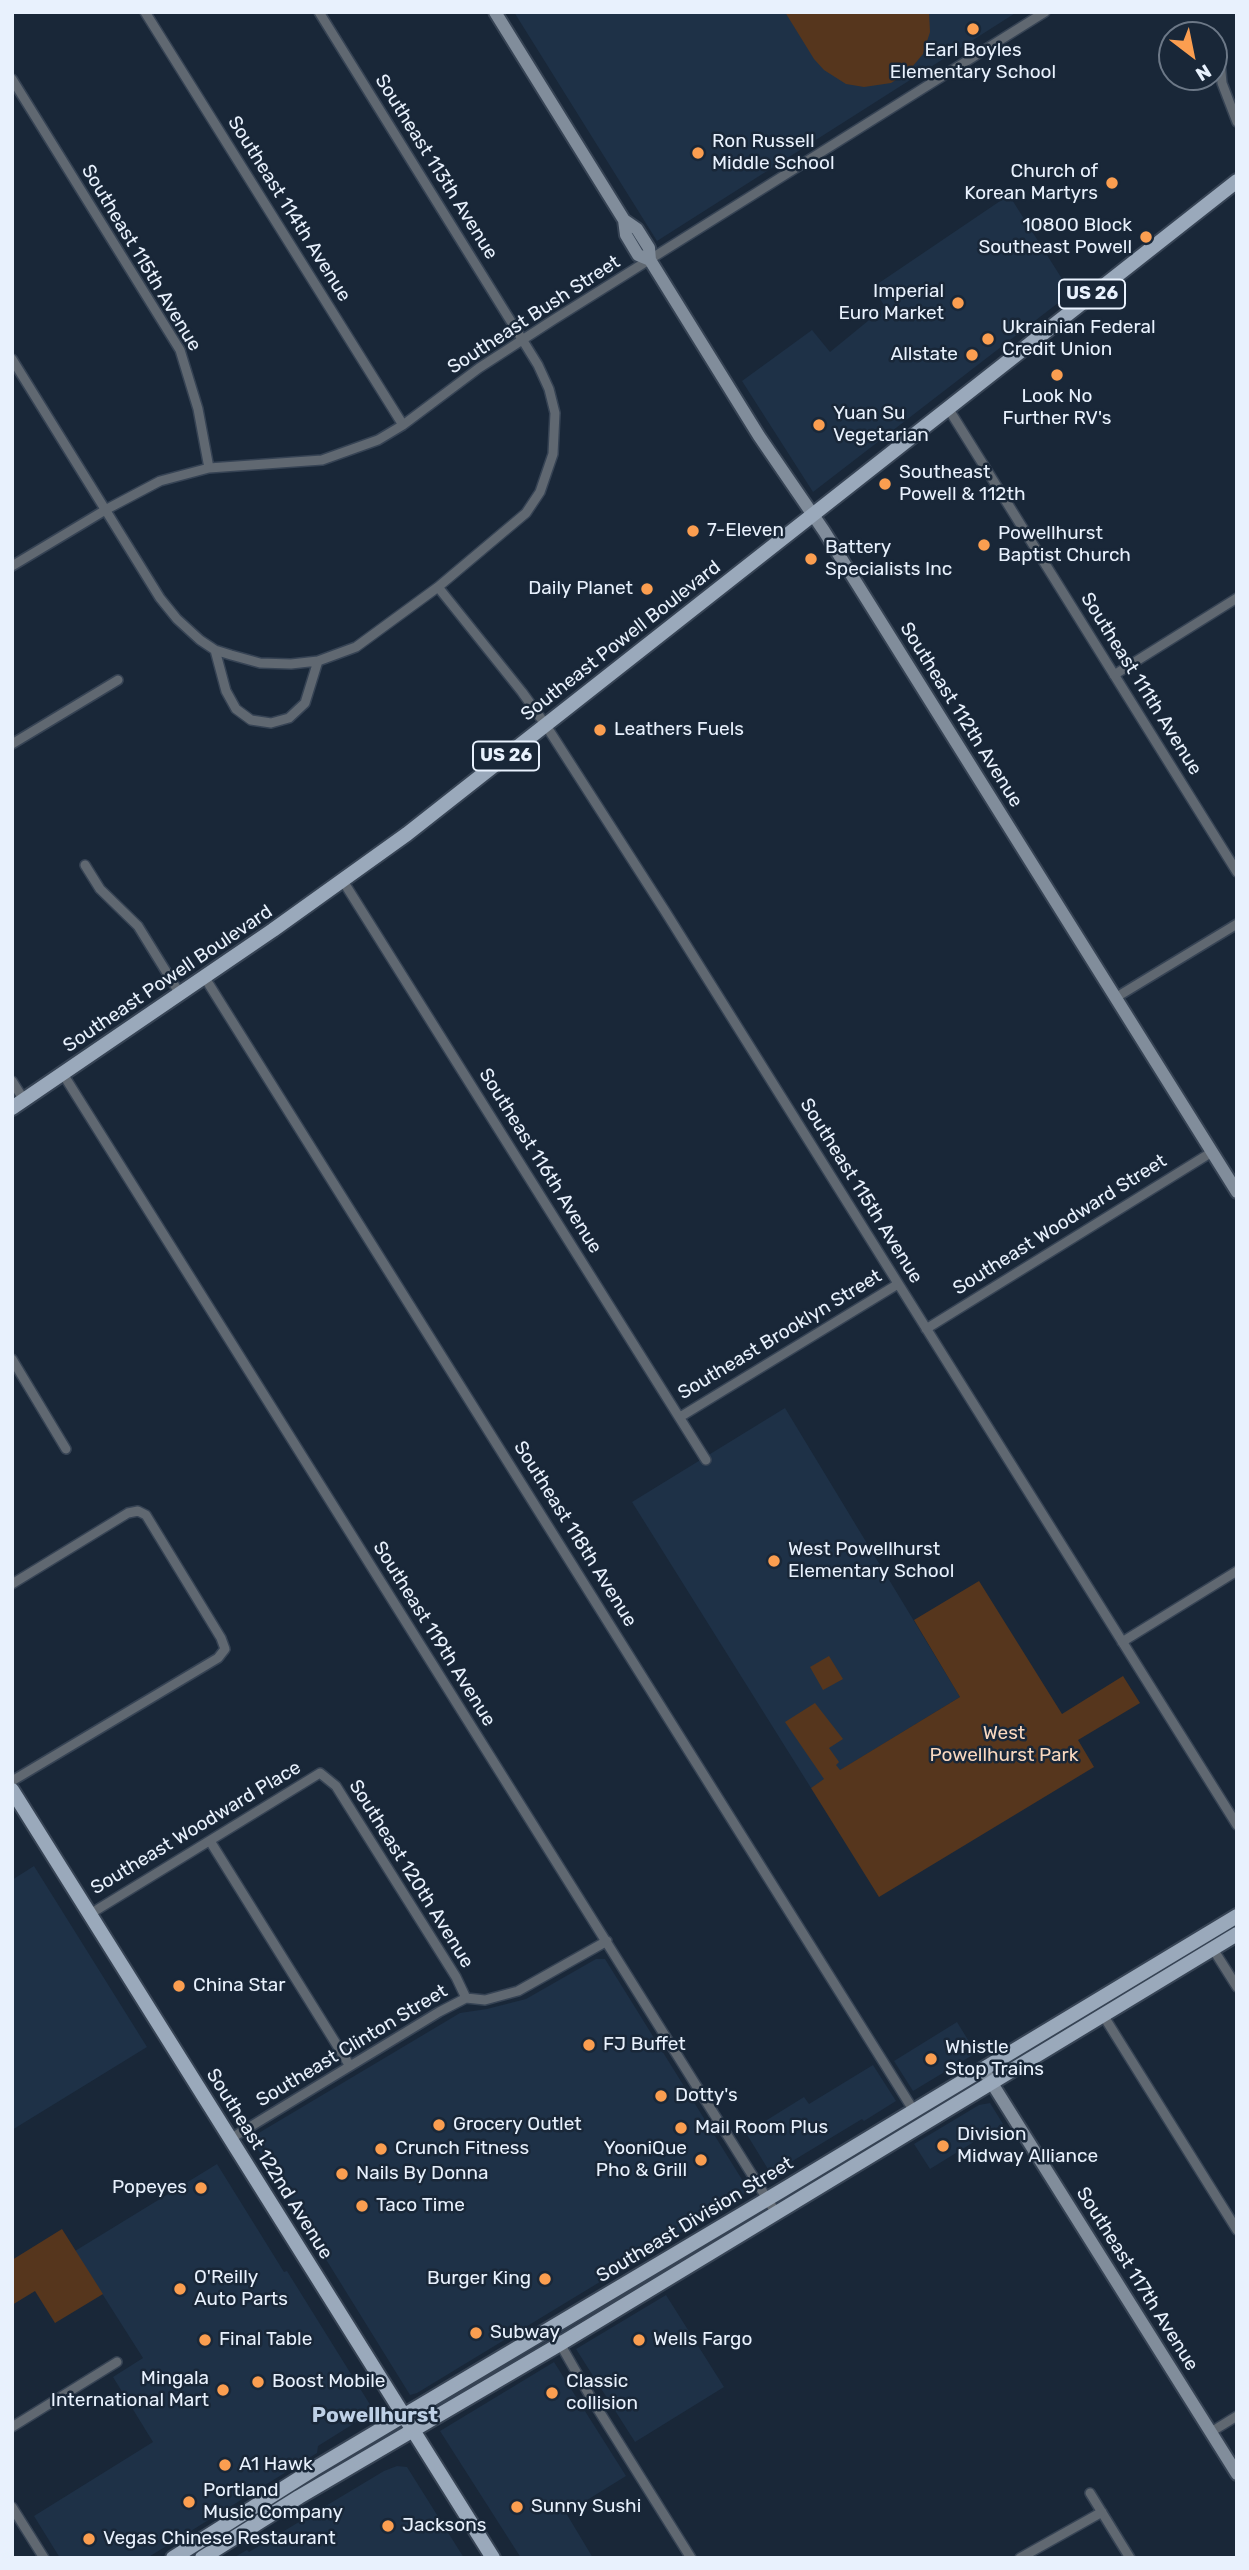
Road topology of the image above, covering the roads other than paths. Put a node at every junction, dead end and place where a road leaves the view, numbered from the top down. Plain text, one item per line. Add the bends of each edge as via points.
1 (145, 12) edge
2 (319, 12) edge
3 (495, 12) edge
4 (1045, 12) edge
5 (12, 79) edge
6 (1225, 91) edge
7 (1237, 122) edge
8 (1237, 181) edge
9 (650, 261) junction
10 (523, 340) junction
11 (12, 359) edge
12 (948, 408) junction
13 (403, 425) junction
14 (209, 468) junction
15 (107, 509) junction
16 (813, 514) junction
17 (12, 566) edge
18 (439, 587) junction
19 (1235, 603) edge
20 (215, 650) junction
21 (318, 661) junction
22 (1114, 675) junction
23 (118, 680) dead end
24 (545, 724) junction
25 (12, 744) edge
26 (85, 865) dead end
27 (1237, 872) edge
28 (343, 881) junction
29 (1237, 924) edge
30 (205, 978) junction
31 (180, 993) junction
32 (1115, 998) junction
33 (63, 1073) junction
34 (12, 1081) edge
35 (18, 1104) edge
36 (1212, 1152) junction
37 (1237, 1192) edge
38 (898, 1284) junction
39 (926, 1329) junction
40 (12, 1359) edge
41 (680, 1417) junction
42 (66, 1449) dead end
43 (706, 1460) dead end
44 (1237, 1571) edge
45 (12, 1584) edge
46 (1122, 1642) junction
47 (320, 1773) joint
48 (12, 1781) edge
49 (12, 1790) edge
50 (1237, 1825) edge
51 (210, 1841) junction
52 (90, 1914) junction
53 (1237, 1916) edge
54 (1237, 1934) edge
55 (607, 1941) junction
56 (1213, 1949) junction
57 (1237, 1987) edge
58 (466, 1998) junction
59 (1103, 2015) junction
60 (351, 2066) junction
61 (983, 2069) junction
62 (992, 2082) junction
63 (914, 2111) junction
64 (230, 2139) junction
65 (855, 2146) junction
66 (813, 2191) junction
67 (768, 2199) junction
68 (776, 2213) junction
69 (1237, 2230) edge
70 (551, 2328) junction
71 (560, 2344) junction
72 (117, 2362) dead end
73 (405, 2416) junction
74 (1237, 2416) edge
75 (12, 2427) edge
76 (413, 2430) junction
77 (1211, 2432) junction
78 (1237, 2474) edge
79 (1090, 2493) dead end
80 (12, 2507) edge
81 (1102, 2512) junction
82 (188, 2552) edge
83 (44, 2558) edge
84 (173, 2558) edge
85 (202, 2558) edge
86 (493, 2558) edge
87 (691, 2558) edge
88 (1020, 2558) edge
89 (1130, 2558) edge

1 - 13 street, Southeast 114th Avenue
2 - 10 street, Southeast 113th Avenue
3 - 9 street, Southeast 112th Avenue via 624,220 626,235 638,255
4 - 9 street, Southeast Bush Street
5 - 14 street, Southeast 115th Avenue via 180,350
6 - 7 street
8 - 12 main road, Southeast Powell Boulevard / US 26
9 - 10 street, Southeast Bush Street
9 - 16 street, Southeast 112th Avenue
10 - 13 street, Southeast Bush Street
10 - 18 street, Southeast 113th Avenue via 538,365 555,413 550,467 526,513
11 - 15 street
12 - 16 main road, Southeast Powell Boulevard / US 26
12 - 22 street, Southeast 111th Avenue
13 - 14 street, Southeast Bush Street via 368,445 322,460
14 - 15 street, Southeast Bush Street via 160,481
15 - 17 street, Southeast Bush Street
15 - 20 street via 160,598 177,619
16 - 24 main road, Southeast Powell Boulevard / US 26
16 - 32 street, Southeast 112th Avenue
18 - 21 street, Southeast 113th Avenue via 366,640
18 - 24 street, Southeast 115th Avenue
19 - 22 street
20 - 21 street, Southeast 113th Avenue via 260,663
20 - 21 street via 236,709 251,720 271,723 289,718 305,703
22 - 27 street, Southeast 111th Avenue
23 - 25 street
24 - 28 main road, Southeast Powell Boulevard / US 26
24 - 38 street, Southeast 115th Avenue
26 - 31 street via 100,889 138,926
28 - 30 main road, Southeast Powell Boulevard / US 26
28 - 41 street, Southeast 116th Avenue
29 - 32 street
30 - 31 main road, Southeast Powell Boulevard / US 26
30 - 63 street, Southeast 118th Avenue
31 - 33 main road, Southeast Powell Boulevard / US 26
32 - 36 street, Southeast 112th Avenue
33 - 35 main road, Southeast Powell Boulevard / US 26
33 - 55 street, Southeast 119th Avenue
34 - 35 street
36 - 37 street, Southeast 112th Avenue
36 - 39 street, Southeast Woodward Street
38 - 39 street, Southeast 115th Avenue
38 - 41 street, Southeast Brooklyn Street
39 - 46 street, Southeast 115th Avenue
40 - 42 street
41 - 43 street, Southeast 116th Avenue
44 - 46 street
45 - 48 street via 138,1511 146,1514 225,1649 218,1658
46 - 50 street, Southeast 115th Avenue
47 - 51 street, Southeast Woodward Place
47 - 58 street, Southeast 120th Avenue via 336,1786
49 - 52 main road, Southeast 122nd Avenue
51 - 52 street, Southeast Woodward Place
51 - 60 street
52 - 64 main road, Southeast 122nd Avenue
53 - 61 main road, Southeast Division Street
54 - 56 main road, Southeast Division Street
55 - 58 street, Southeast Clinton Street via 518,1991 485,2000
55 - 67 street, Southeast 119th Avenue
56 - 57 street
56 - 59 main road, Southeast Division Street
58 - 60 street, Southeast Clinton Street
59 - 62 main road, Southeast Division Street
59 - 69 street
60 - 64 street, Southeast Clinton Street
61 - 62 street, Southeast 117th Avenue
61 - 63 main road, Southeast Division Street
62 - 66 main road, Southeast Division Street
62 - 77 street, Southeast 117th Avenue
63 - 65 main road, Southeast Division Street
64 - 73 main road, Southeast 122nd Avenue
65 - 66 main road via 818,2177
65 - 67 main road, Southeast Division Street
66 - 68 main road, Southeast Division Street
67 - 68 street, Southeast 119th Avenue
67 - 70 main road, Southeast Division Street
68 - 71 main road, Southeast Division Street
70 - 71 street
70 - 73 main road, Southeast Division Street
71 - 76 main road, Southeast Division Street
71 - 87 street
72 - 75 street
73 - 76 main road, Southeast 122nd Avenue
73 - 82 main road, Southeast Division Street
74 - 77 street
76 - 85 main road, Southeast Division Street
76 - 86 main road, Southeast 122nd Avenue
77 - 78 street, Southeast 117th Avenue
79 - 81 street
80 - 83 street
81 - 88 street
81 - 89 street
82 - 84 main road, Southeast Division Street

